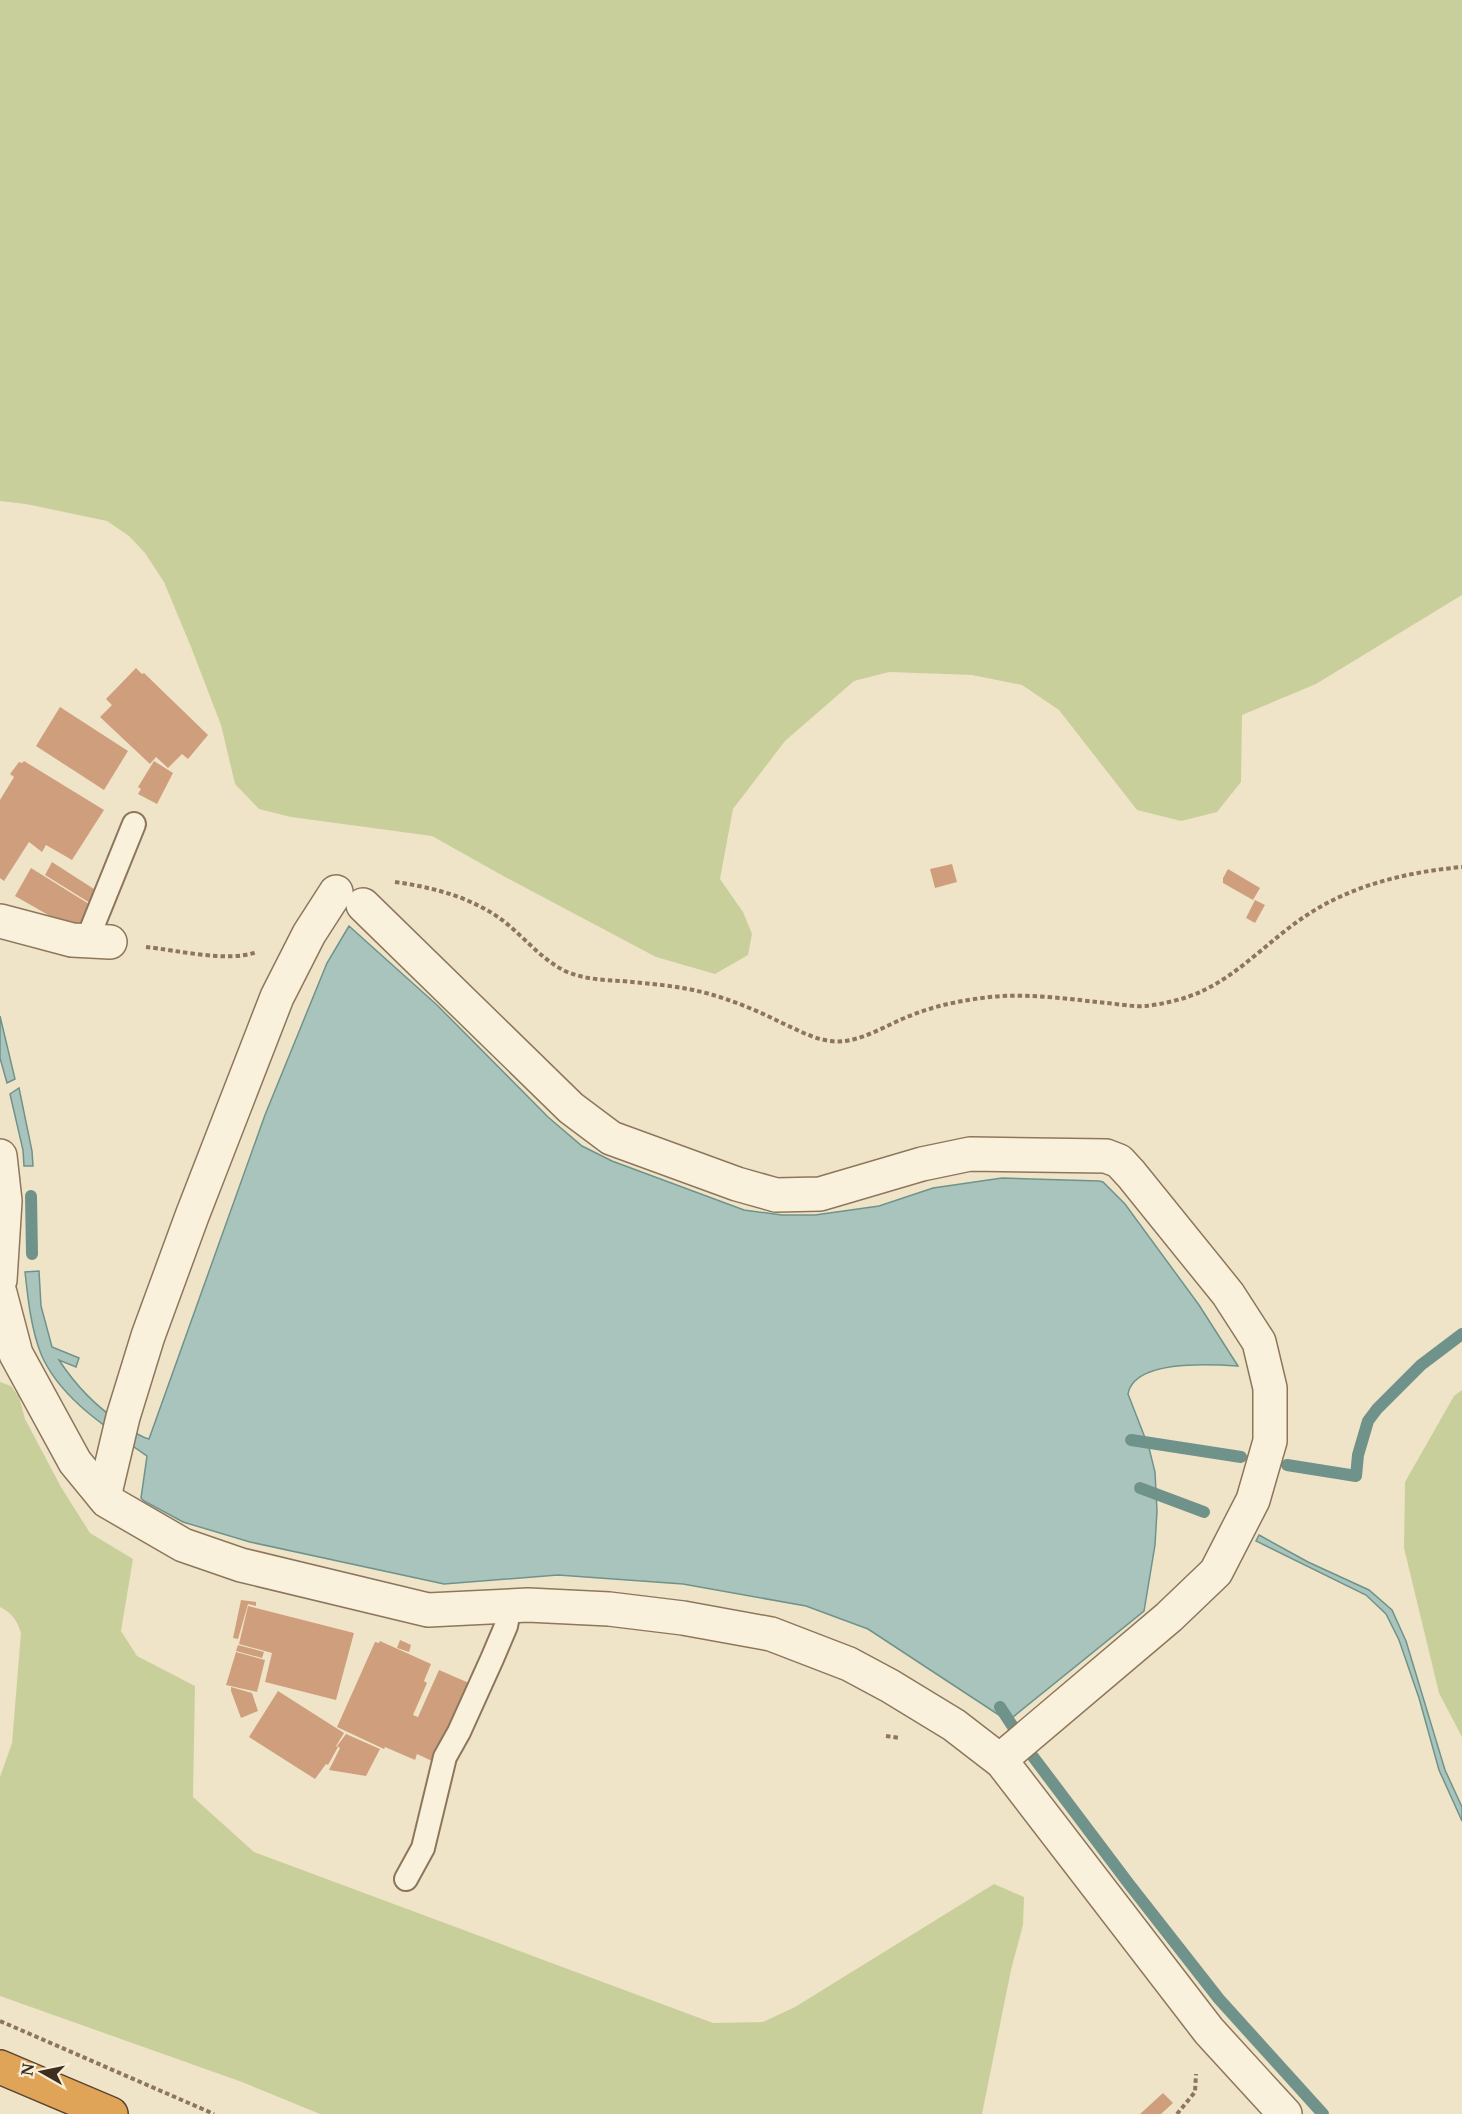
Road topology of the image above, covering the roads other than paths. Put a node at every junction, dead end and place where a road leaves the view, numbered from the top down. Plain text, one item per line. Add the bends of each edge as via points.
1 (134, 824) dead end
2 (0, 921) edge
3 (98, 941) joint
4 (0, 1156) edge
5 (0, 1280) edge
6 (0, 1293) edge
7 (104, 1497) junction
8 (510, 1606) junction
9 (1000, 1760) junction
10 (406, 1879) dead end
11 (0, 2067) edge
12 (111, 2114) edge
13 (1285, 2114) edge

1 - 3 lane
2 - 3 street via 72,940
4 - 5 street via 5,1201
6 - 7 street via 16,1354 75,1462
7 - 8 street via 183,1545 241,1565 428,1610
7 - 9 street via 148,1336 278,997 309,934 350,899 571,1108 611,1138 776,1195 820,1194 970,1154 1106,1156 1119,1161 1131,1174 1228,1294 1259,1342 1270,1388 1270,1442 1253,1500 1216,1572 1169,1617
8 - 9 street via 609,1609 683,1617 771,1634 849,1664 890,1686 954,1725
8 - 10 lane via 492,1659 445,1757 423,1848
9 - 13 street via 1209,2031
11 - 12 highway

